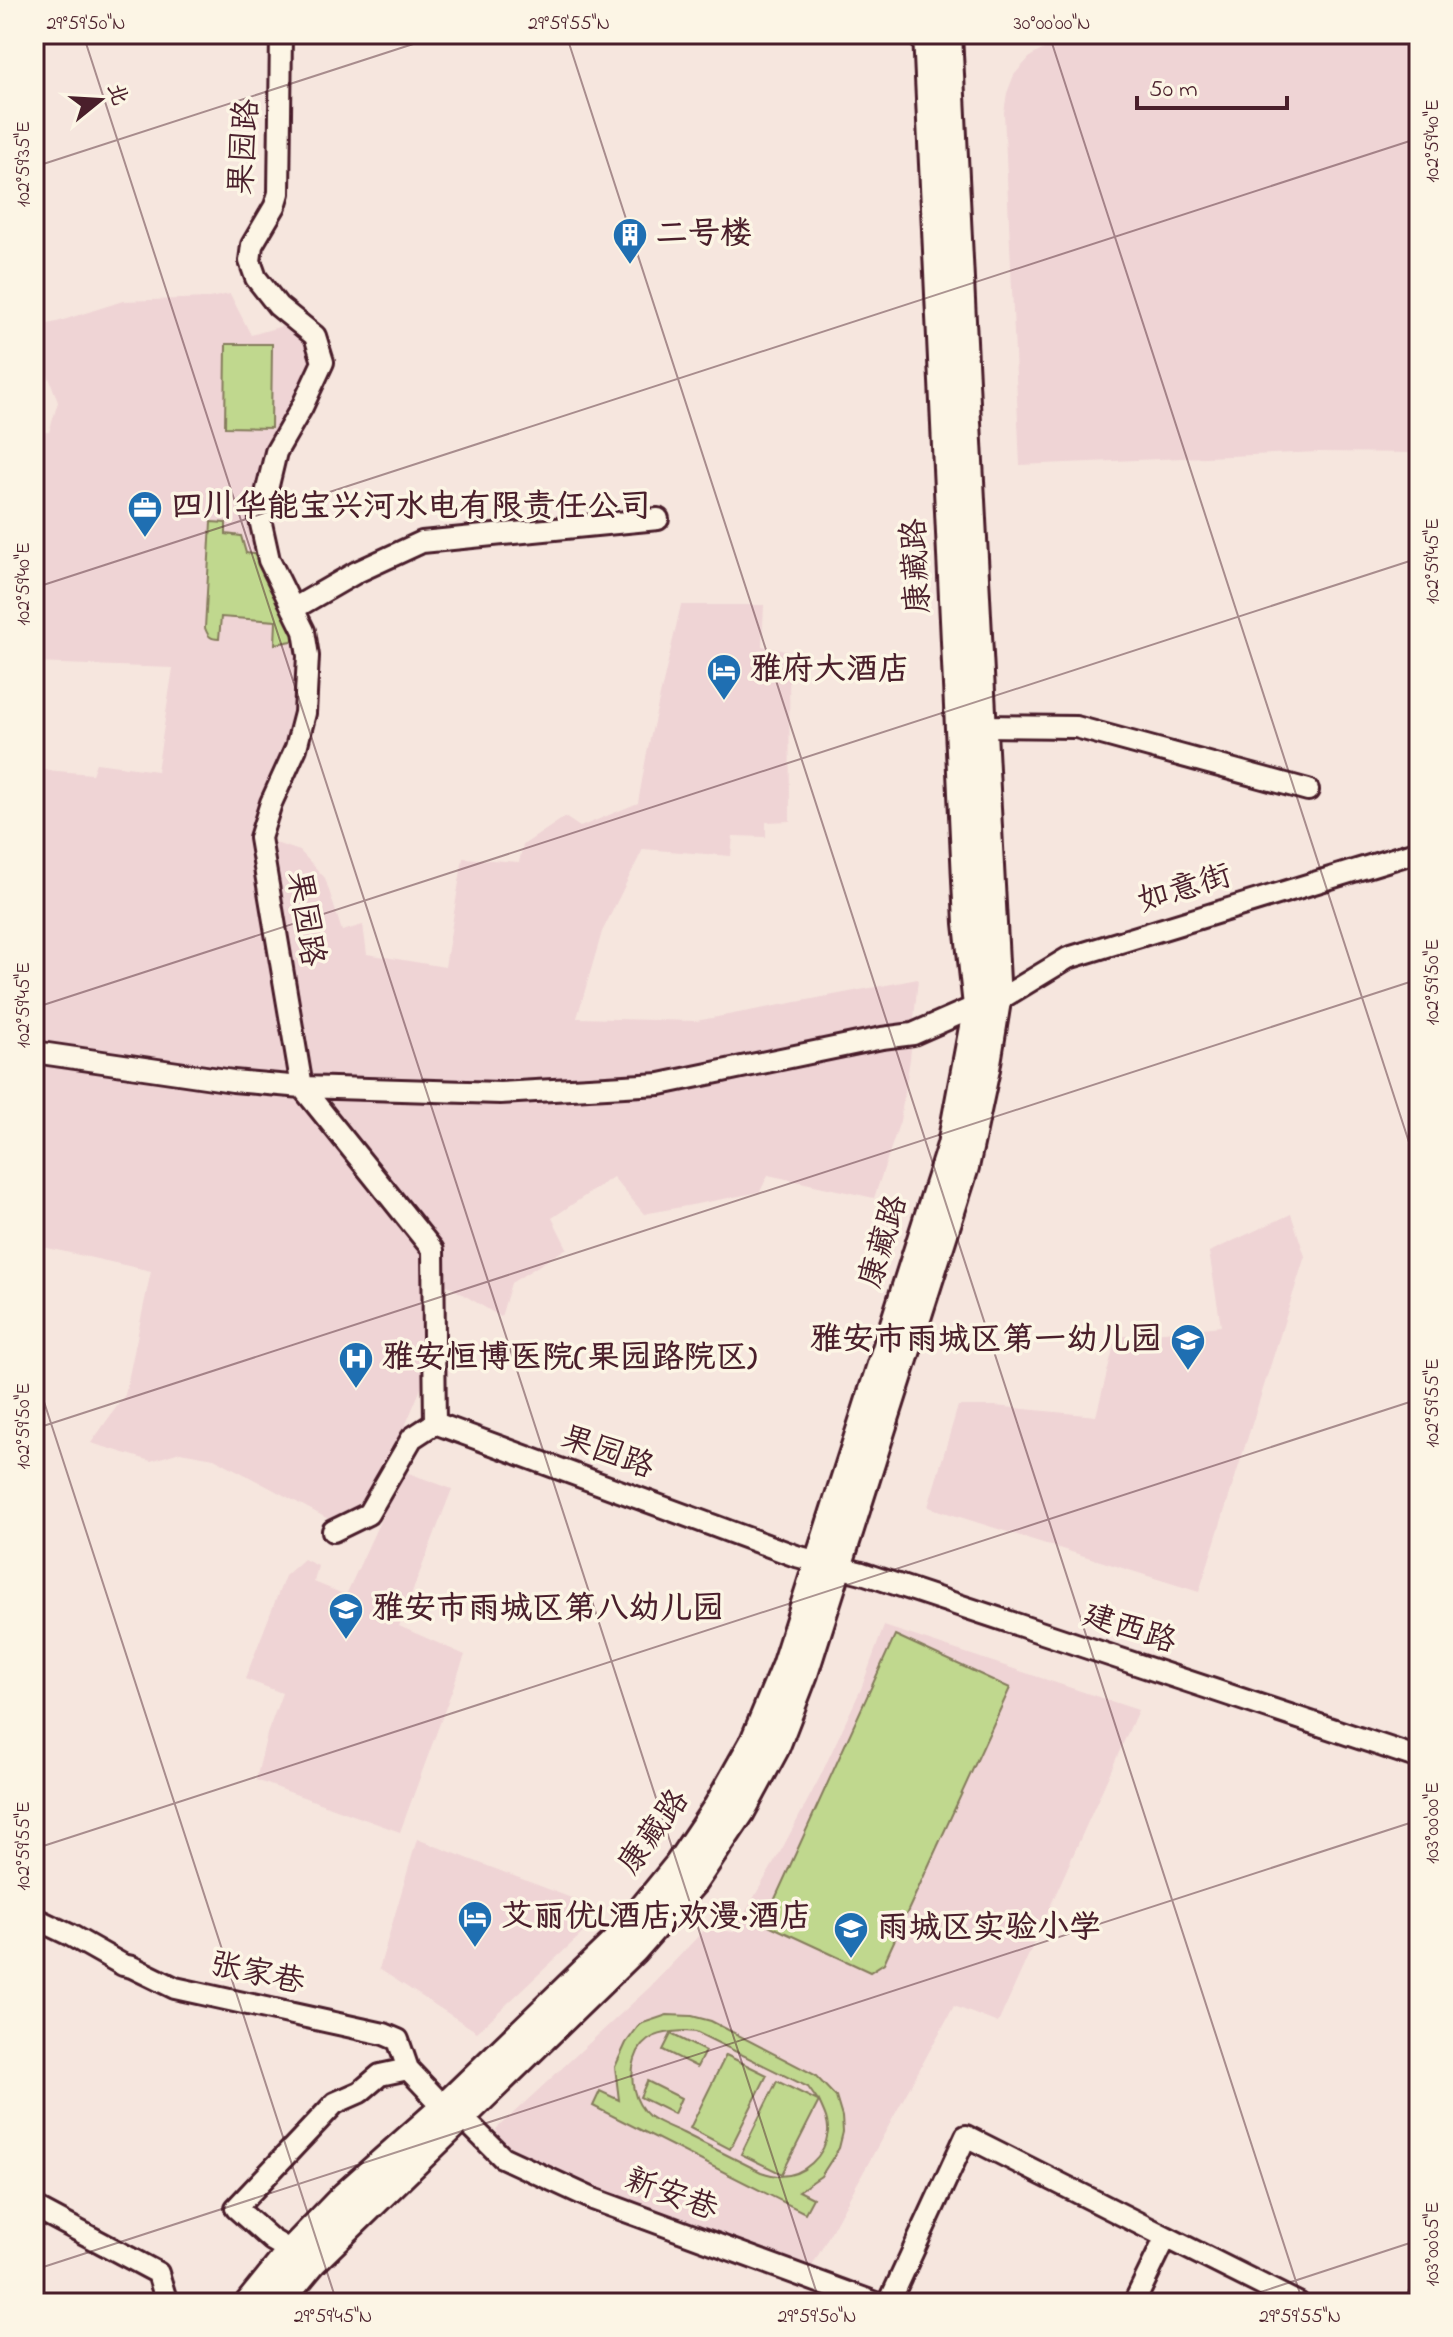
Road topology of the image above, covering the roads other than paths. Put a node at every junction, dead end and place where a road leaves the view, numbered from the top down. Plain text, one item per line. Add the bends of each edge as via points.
1 (281, 34) edge
2 (927, 34) edge
3 (948, 34) edge
4 (658, 519) dead end
5 (293, 609) junction
6 (982, 726) junction
7 (1308, 790) dead end
8 (1419, 851) edge
9 (987, 1004) junction
10 (34, 1052) edge
11 (302, 1087) junction
12 (435, 1423) junction
13 (333, 1531) dead end
14 (828, 1564) junction
15 (1419, 1758) edge
16 (34, 1918) edge
17 (408, 2069) junction
18 (453, 2112) junction
19 (34, 2207) edge
20 (1166, 2237) junction
21 (291, 2251) junction
22 (167, 2303) edge
23 (249, 2303) edge
24 (279, 2303) edge
25 (876, 2303) edge
26 (889, 2303) edge
27 (1134, 2303) edge
28 (1298, 2303) edge

1 - 5 street, 果园路 via 279,193 252,245 250,261 278,306 315,336 323,362 276,452 260,519 269,560
2 - 9 main road, 康藏路 via 968,923
3 - 6 main road, 康藏路
4 - 5 street via 422,542
5 - 11 street, 果园路 via 308,656 305,713 260,838
6 - 7 street via 1076,727
6 - 9 main road, 康藏路
8 - 9 street, 如意街 via 1068,958
9 - 11 street, 如意街 via 913,1034 660,1084 500,1093
9 - 14 main road, 康藏路
10 - 11 street, 如意街
11 - 12 street, 果园路 via 433,1250
12 - 13 street via 412,1438 368,1514
12 - 14 street, 果园路
14 - 15 street, 建西路
14 - 18 main road, 康藏路 via 754,1741 678,1865 617,1940
16 - 17 street, 张家巷 via 175,1988 384,2034 398,2040
17 - 18 street, 张家巷
17 - 21 street via 380,2075 335,2103 236,2208
18 - 21 main road, 康藏路 via 344,2196
18 - 24 main road, 康藏路
18 - 25 street, 新安巷 via 502,2157 593,2199
19 - 22 street via 158,2273
20 - 26 street via 966,2136
20 - 27 street
20 - 28 street
21 - 23 main road, 康藏路

